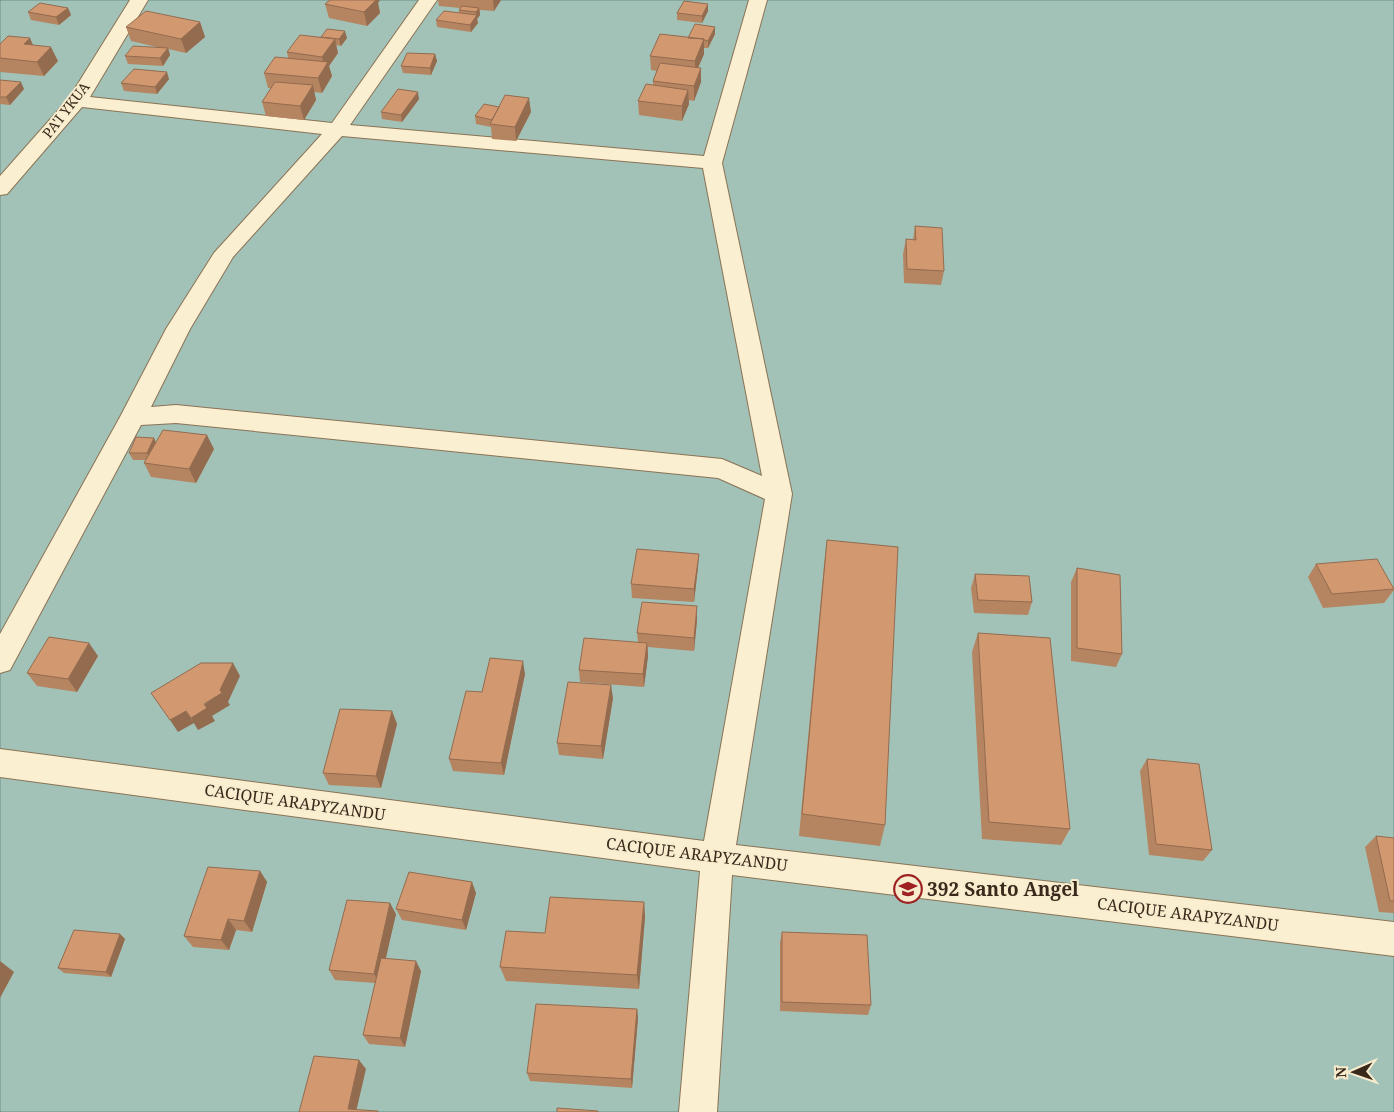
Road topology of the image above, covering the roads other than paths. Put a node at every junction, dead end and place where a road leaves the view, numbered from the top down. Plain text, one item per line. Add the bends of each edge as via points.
1 (139, 0) edge
2 (428, 0) edge
3 (758, 0) edge
4 (77, 101) junction
5 (337, 130) junction
6 (712, 163) junction
7 (0, 189) edge
8 (133, 417) junction
9 (779, 494) junction
10 (0, 661) edge
11 (0, 763) edge
12 (717, 858) junction
13 (1394, 939) edge
14 (698, 1112) edge

1 - 4 street, PA'I YKUA
2 - 5 street
3 - 6 street
4 - 5 street
4 - 7 street, PA'I YKUA
5 - 6 street
5 - 8 street via 225,253 178,329
6 - 9 street
8 - 9 street via 176,414 722,469
8 - 10 street
9 - 12 street
11 - 12 street, CACIQUE ARAPYZANDU
12 - 13 street, CACIQUE ARAPYZANDU
12 - 14 street

